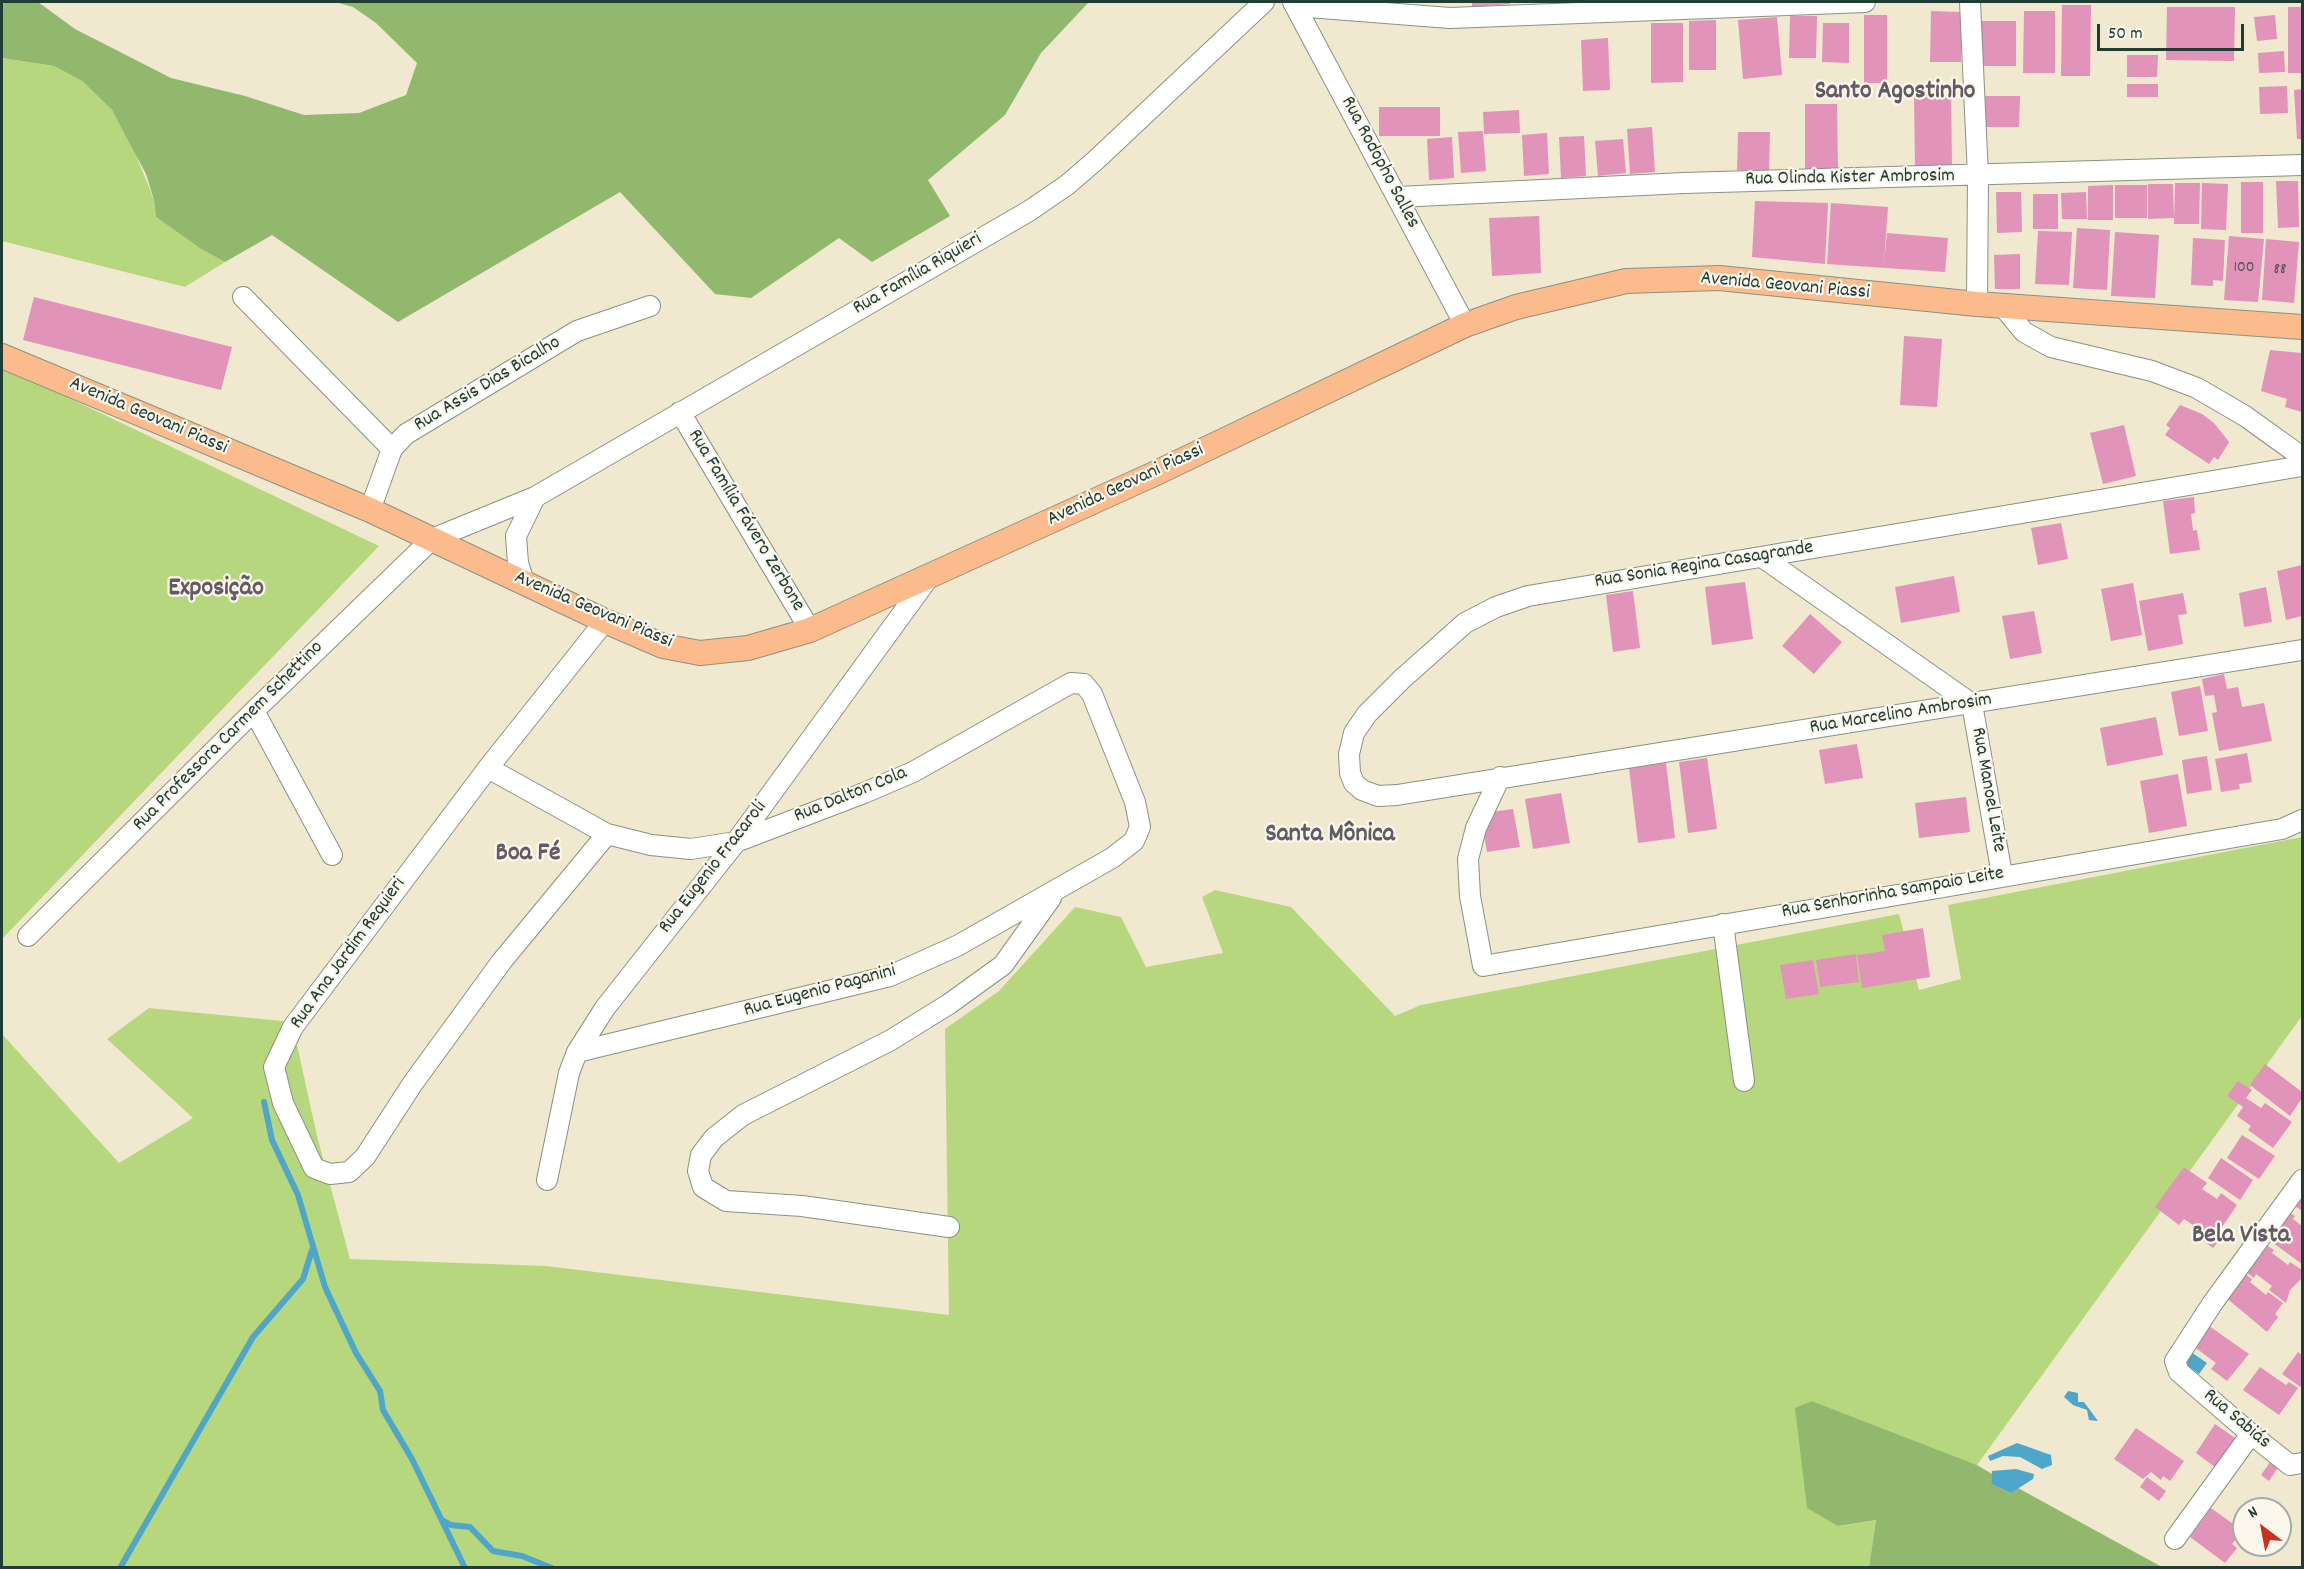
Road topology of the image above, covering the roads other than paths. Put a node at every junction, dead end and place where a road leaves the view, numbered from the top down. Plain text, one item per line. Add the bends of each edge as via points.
1 (1264, 2) edge
2 (1865, 2) edge
3 (1970, 2) edge
4 (1294, 4) edge
5 (1413, 9) edge
6 (2302, 165) edge
7 (1978, 176) junction
8 (1398, 197) junction
9 (243, 297) dead end
10 (1977, 304) junction
11 (2001, 304) junction
12 (650, 306) dead end
13 (1465, 325) junction
14 (2302, 327) edge
15 (2, 356) edge
16 (680, 412) junction
17 (392, 449) junction
18 (2302, 457) edge
19 (2302, 466) edge
20 (535, 497) junction
21 (370, 510) junction
22 (432, 538) junction
23 (1762, 557) junction
24 (929, 577) junction
25 (524, 582) junction
26 (605, 621) junction
27 (810, 630) junction
28 (2302, 650) edge
29 (1071, 683) joint
30 (1972, 704) junction
31 (254, 711) junction
32 (488, 768) junction
33 (1500, 777) junction
34 (2302, 820) edge
35 (607, 834) junction
36 (736, 842) junction
37 (332, 855) dead end
38 (2002, 875) junction
39 (1054, 893) junction
40 (1723, 924) junction
41 (28, 936) dead end
42 (577, 1052) junction
43 (1744, 1082) dead end
44 (547, 1180) dead end
45 (2302, 1180) edge
46 (949, 1227) dead end
47 (2251, 1434) junction
48 (2302, 1463) edge
49 (2175, 1539) dead end

1 - 16 street, Rua Família Riquieri via 1067,185
2 - 5 street via 1450,18
3 - 7 street
4 - 5 street
4 - 8 street, Rua Rodopho Salles
6 - 7 street, Rua Olinda Kister Ambrosim
7 - 8 street, Rua Olinda Kister Ambrosim via 1684,183
7 - 10 street
8 - 13 street, Rua Rodopho Salles
9 - 17 street
10 - 11 main road, Avenida Geovani Piassi
10 - 13 main road, Avenida Geovani Piassi via 1719,278 1626,281 1516,307
11 - 14 main road, Avenida Geovani Piassi
11 - 18 street via 2024,332 2051,347 2152,371 2197,388
12 - 17 street, Rua Assis Dias Bicalho via 577,331 406,434
13 - 24 main road, Avenida Geovani Piassi
15 - 21 main road, Avenida Geovani Piassi
16 - 20 street, Rua Família Riquieri
16 - 27 street, Rua Família Fávero Zerbone
17 - 21 street, Rua Assis Dias Bicalho
19 - 23 street, Rua Sonia Regina Casagrande
20 - 22 street, Rua Família Riquieri
20 - 25 street via 516,536
21 - 22 main road, Avenida Geovani Piassi
22 - 25 main road, Avenida Geovani Piassi
22 - 31 street, Rua Professora Carmem Schettino
23 - 30 street
23 - 33 street, Rua Sonia Regina Casagrande via 1528,596 1497,607 1465,623 1402,679 1367,714 1354,733 1349,754 1354,783 1378,796
24 - 27 main road, Avenida Geovani Piassi
24 - 36 street, Rua Eugenio Fracaroli
25 - 26 main road, Avenida Geovani Piassi
26 - 27 main road, Avenida Geovani Piassi via 663,646 700,653 748,648
26 - 32 street, Rua Ana Jardim Requieri
28 - 30 street, Rua Marcelino Ambrosim
29 - 36 street, Rua Dalton Cola via 913,772
29 - 39 street, Rua Eugenio Paganini via 1084,684 1092,694 1135,802 1140,827 1134,841 1112,858
30 - 33 street, Rua Marcelino Ambrosim
30 - 38 street, Rua Manoel Leite
31 - 37 street
31 - 41 street, Rua Professora Carmem Schettino
32 - 35 street, Rua Dalton Cola
32 - 35 street, Rua Ana Jardim Requieri via 292,1028 274,1067 283,1103 314,1168 330,1174 348,1172 364,1157 502,961
33 - 40 street, Rua Senhorinha Sampaio Leite via 1476,828 1468,859 1470,896 1483,966
34 - 38 street, Rua Senhorinha Sampaio Leite via 2282,829
35 - 36 street, Rua Dalton Cola via 651,845 691,849
36 - 42 street, Rua Eugenio Fracaroli via 605,1008
38 - 40 street, Rua Senhorinha Sampaio Leite
39 - 42 street, Rua Eugenio Paganini via 957,946 890,976
39 - 46 street via 1003,965 891,1040 743,1116 714,1138 701,1155 698,1171 703,1187 726,1201 802,1206
40 - 43 street
42 - 44 street, Rua Eugenio Fracaroli
45 - 47 street, Rua Sabiás via 2197,1326 2175,1365
47 - 48 street, Rua Sabiás via 2290,1465
47 - 49 street

